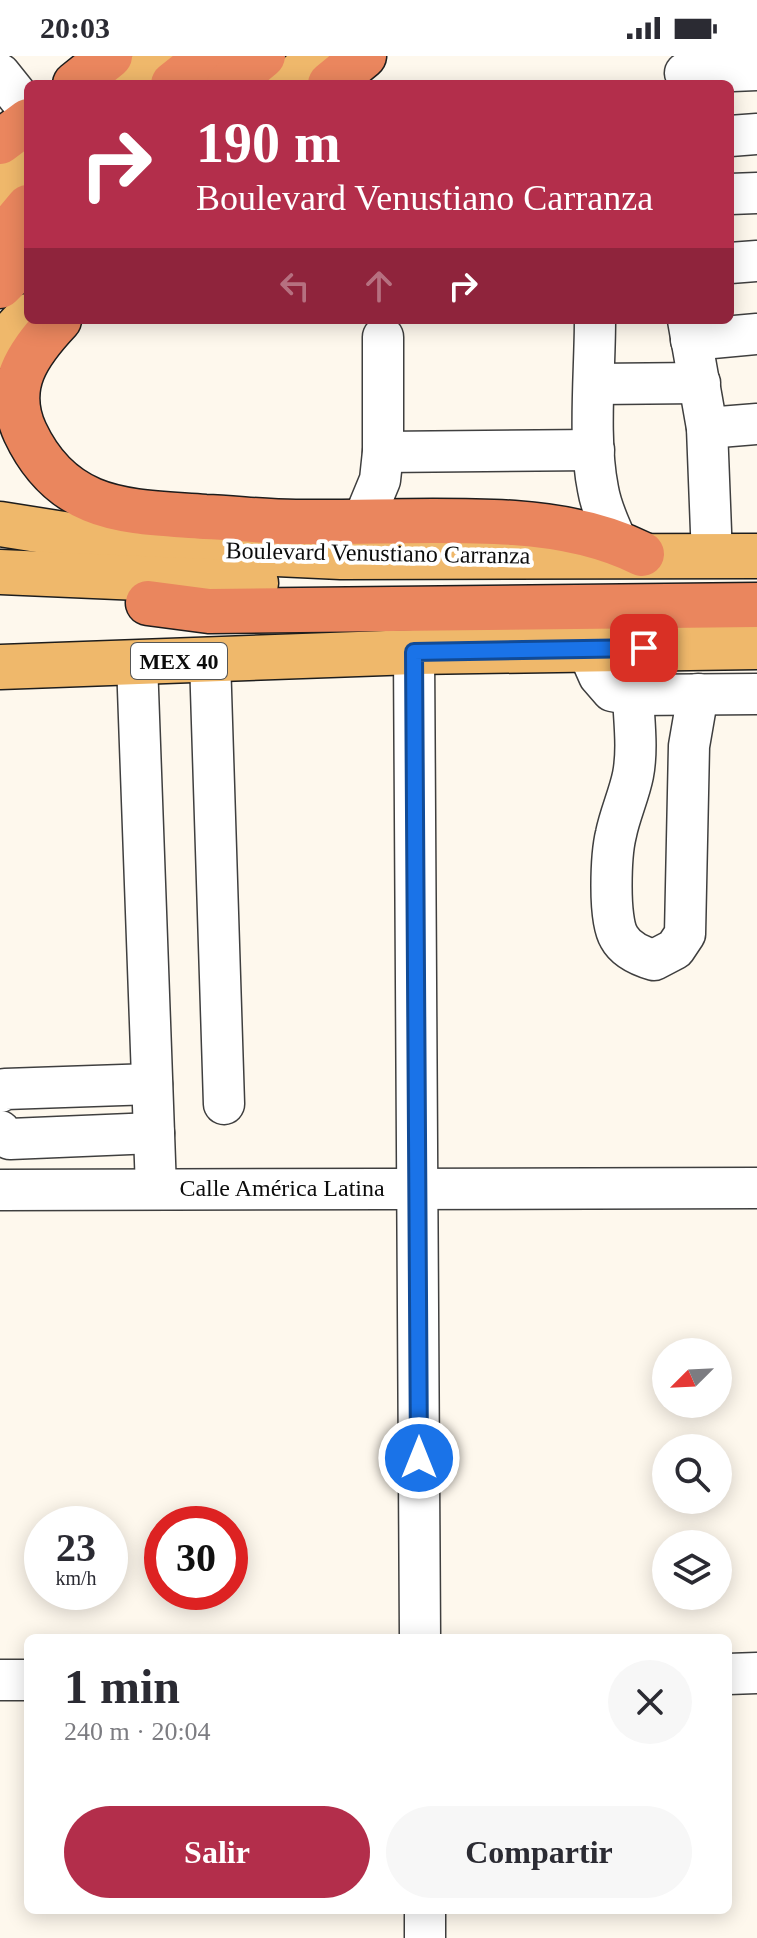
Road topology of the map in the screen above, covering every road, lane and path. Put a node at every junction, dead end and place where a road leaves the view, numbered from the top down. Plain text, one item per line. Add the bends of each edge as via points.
1 (167, 56) edge
2 (208, 56) edge
3 (263, 56) edge
4 (321, 56) edge
5 (364, 56) edge
6 (757, 70) edge
7 (685, 71) edge
8 (0, 74) edge
9 (138, 80) edge
10 (178, 80) edge
11 (234, 80) edge
12 (293, 80) edge
13 (335, 80) edge
14 (24, 104) edge
15 (24, 124) edge
16 (757, 134) edge
17 (734, 136) edge
18 (0, 142) edge
19 (24, 172) edge
20 (0, 192) edge
21 (757, 193) edge
22 (734, 194) edge
23 (20, 234) edge
24 (757, 261) edge
25 (734, 263) edge
26 (0, 286) edge
27 (24, 320) edge
28 (56, 324) edge
29 (595, 324) edge
30 (690, 330) edge
31 (757, 334) edge
32 (383, 337) dead end
33 (0, 346) edge
34 (700, 383) junction
35 (595, 384) junction
36 (757, 424) edge
37 (707, 428) junction
38 (594, 450) junction
39 (383, 452) junction
40 (363, 521) junction
41 (0, 524) edge
42 (629, 548) junction
43 (757, 556) edge
44 (700, 557) junction
45 (0, 572) edge
46 (148, 603) dead end
47 (757, 605) edge
48 (757, 647) edge
49 (587, 649) junction
50 (414, 652) junction
51 (210, 659) junction
52 (137, 662) junction
53 (0, 667) edge
54 (698, 694) junction
55 (757, 694) edge
56 (633, 695) junction
57 (152, 1084) junction
58 (0, 1092) edge
59 (224, 1104) dead end
60 (0, 1131) edge
61 (154, 1133) junction
62 (419, 1187) junction
63 (757, 1188) edge
64 (156, 1189) junction
65 (0, 1190) edge
66 (420, 1634) edge
67 (757, 1673) edge
68 (732, 1674) edge
69 (0, 1680) edge
70 (24, 1680) edge
71 (425, 1914) edge
72 (425, 1938) edge

1 - 9 main road
2 - 10 highway
3 - 11 highway
4 - 12 main road
5 - 13 highway
6 - 7 street
8 - 14 street
15 - 18 highway
16 - 17 street
19 - 20 main road
21 - 22 street
23 - 26 highway
24 - 25 street
27 - 33 main road
28 - 40 highway via 22,368 17,403 35,453 71,487 103,503 180,515
29 - 35 street
30 - 31 street
30 - 34 street
32 - 39 street
34 - 35 street
34 - 37 street
35 - 38 street
36 - 37 street
37 - 44 street
38 - 39 street
38 - 42 street via 606,520
39 - 40 street via 380,480
40 - 42 highway via 514,523 580,531
41 - 42 main road, Boulevard Venustiano Carranza via 152,548 341,557
42 - 44 main road, Boulevard Venustiano Carranza
43 - 44 main road, Boulevard Venustiano Carranza
44 - 45 main road via 556,582 361,586
46 - 47 highway via 209,611
48 - 49 main road, MEX 40
49 - 50 main road, MEX 40
49 - 56 street via 605,686
50 - 51 main road, MEX 40
50 - 62 street
51 - 52 main road, MEX 40
51 - 59 street
52 - 53 main road, MEX 40
52 - 57 street
54 - 55 street
54 - 56 street
54 - 56 street via 689,746 685,934 675,949 654,960 626,947 614,924 611,866 633,774
57 - 58 street
57 - 61 street
60 - 61 street via 10,1139
61 - 64 street
62 - 63 street, Calle América Latina
62 - 64 street, Calle América Latina
62 - 66 street
64 - 65 street, Calle América Latina
67 - 68 street
69 - 70 street
71 - 72 street

